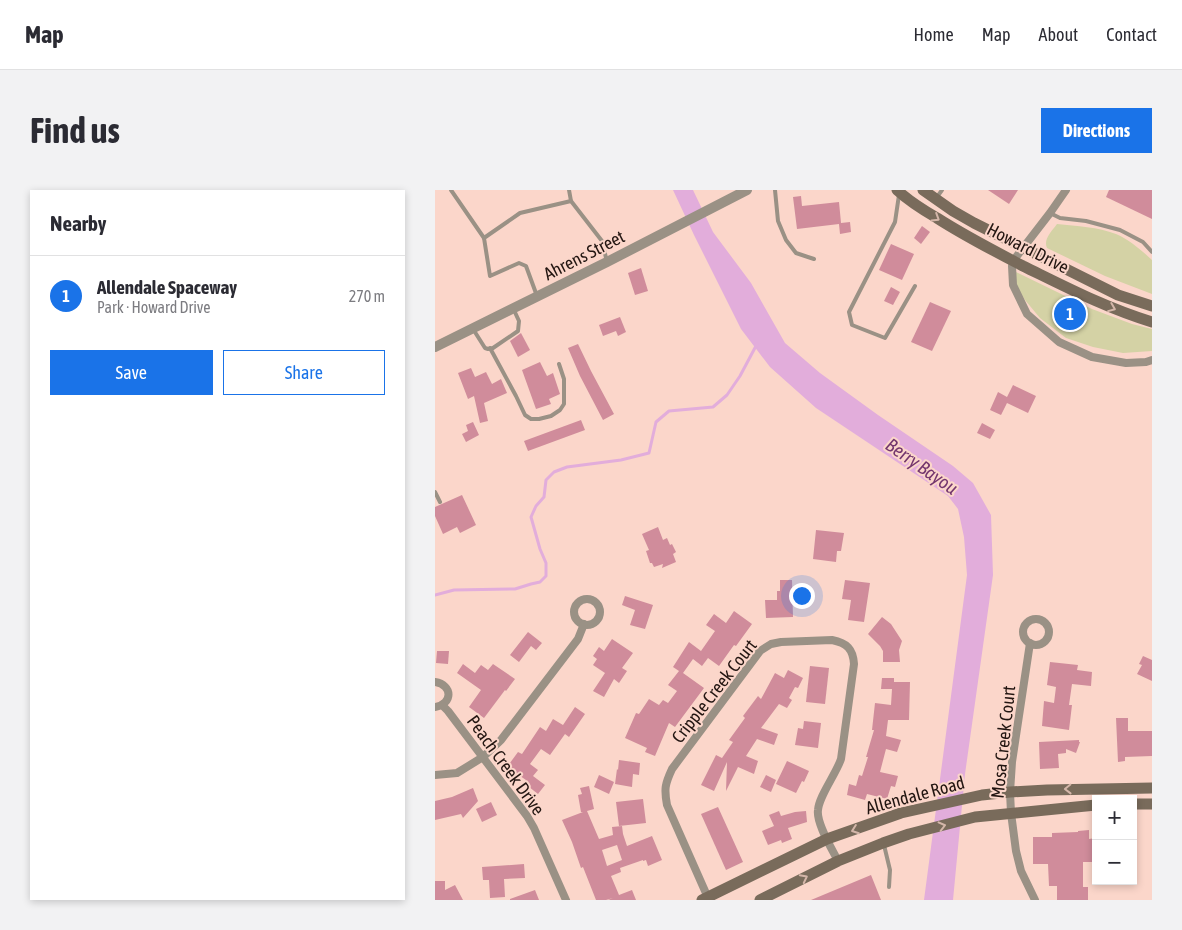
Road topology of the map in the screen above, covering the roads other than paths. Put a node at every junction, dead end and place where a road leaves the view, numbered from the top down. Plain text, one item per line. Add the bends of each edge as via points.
1 (451, 190) edge
2 (569, 190) edge
3 (747, 190) edge
4 (775, 190) edge
5 (923, 190) edge
6 (1066, 190) edge
7 (898, 192) edge
8 (939, 194) edge
9 (571, 200) junction
10 (1050, 213) junction
11 (484, 238) junction
12 (1024, 248) junction
13 (1152, 252) edge
14 (814, 259) dead end
15 (1013, 261) junction
16 (607, 262) junction
17 (915, 286) dead end
18 (537, 296) junction
19 (1152, 306) edge
20 (513, 308) junction
21 (1152, 322) edge
22 (473, 328) junction
23 (435, 347) edge
24 (491, 348) junction
25 (1152, 360) edge
26 (559, 364) dead end
27 (435, 492) edge
28 (440, 502) dead end
29 (583, 624) dead end
30 (1030, 643) dead end
31 (435, 682) edge
32 (439, 706) edge
33 (483, 757) junction
34 (435, 775) edge
35 (1152, 788) edge
36 (1010, 792) junction
37 (1100, 794) edge
38 (1137, 804) edge
39 (1152, 804) edge
40 (1092, 805) edge
41 (1011, 813) junction
42 (827, 839) junction
43 (883, 843) junction
44 (838, 861) junction
45 (889, 886) dead end
46 (706, 899) edge
47 (566, 900) edge
48 (760, 900) edge
49 (1035, 900) edge

1 - 11 lane
2 - 9 lane
3 - 16 street, Ahrens Street
4 - 14 lane via 778,221 786,240 796,253
5 - 8 main road, Howard Drive
6 - 10 street
7 -> 15 main road, Howard Drive via 961,234
7 - 17 lane via 895,222 849,312 852,325 885,338
8 - 12 main road, Howard Drive via 953,211
9 - 11 lane via 520,213
9 - 16 lane via 602,241
10 - 12 street
10 - 13 lane via 1120,230 1143,242
11 - 18 lane via 491,276 519,262 526,266
12 - 15 street
12 - 19 main road, Howard Drive via 1118,295
15 -> 21 main road, Howard Drive via 1098,303
15 - 25 street via 1013,284 1027,314 1059,342 1092,357 1126,363
16 - 18 street, Ahrens Street
18 - 20 street, Ahrens Street
20 - 22 street, Ahrens Street
20 - 24 lane via 519,321 518,331
22 - 23 street, Ahrens Street
22 - 24 lane via 485,348
24 - 26 lane via 525,415 531,419 551,416 564,404 564,379
27 - 28 lane
29 - 33 street via 577,639 507,733
30 - 36 street, Mosa Creek Court
31 - 32 street via 442,683 449,694 447,701
32 - 33 street, Peach Creek Drive via 448,711
33 - 34 street via 457,773
33 - 47 street, Peach Creek Drive via 534,828
35 - 37 main road, Allendale Road
37 -> 36 main road, Allendale Road via 1047,790
36 - 41 street, Mosa Creek Court
36 -> 42 main road, Allendale Road via 901,813
38 - 39 main road
40 - 41 main road, Allendale Road
43 -> 41 main road, Allendale Road via 975,818
41 - 49 street, Mosa Creek Court via 1021,871
42 - 44 street, Cripple Creek Court
42 - 46 main road, Allendale Road
42 - 46 street, Cripple Creek Court via 818,809 841,759 853,654 847,646 832,640 771,644 760,651 671,769 666,782 667,805
43 - 44 main road, Allendale Road
43 - 45 lane via 890,870
48 -> 44 main road, Allendale Road

